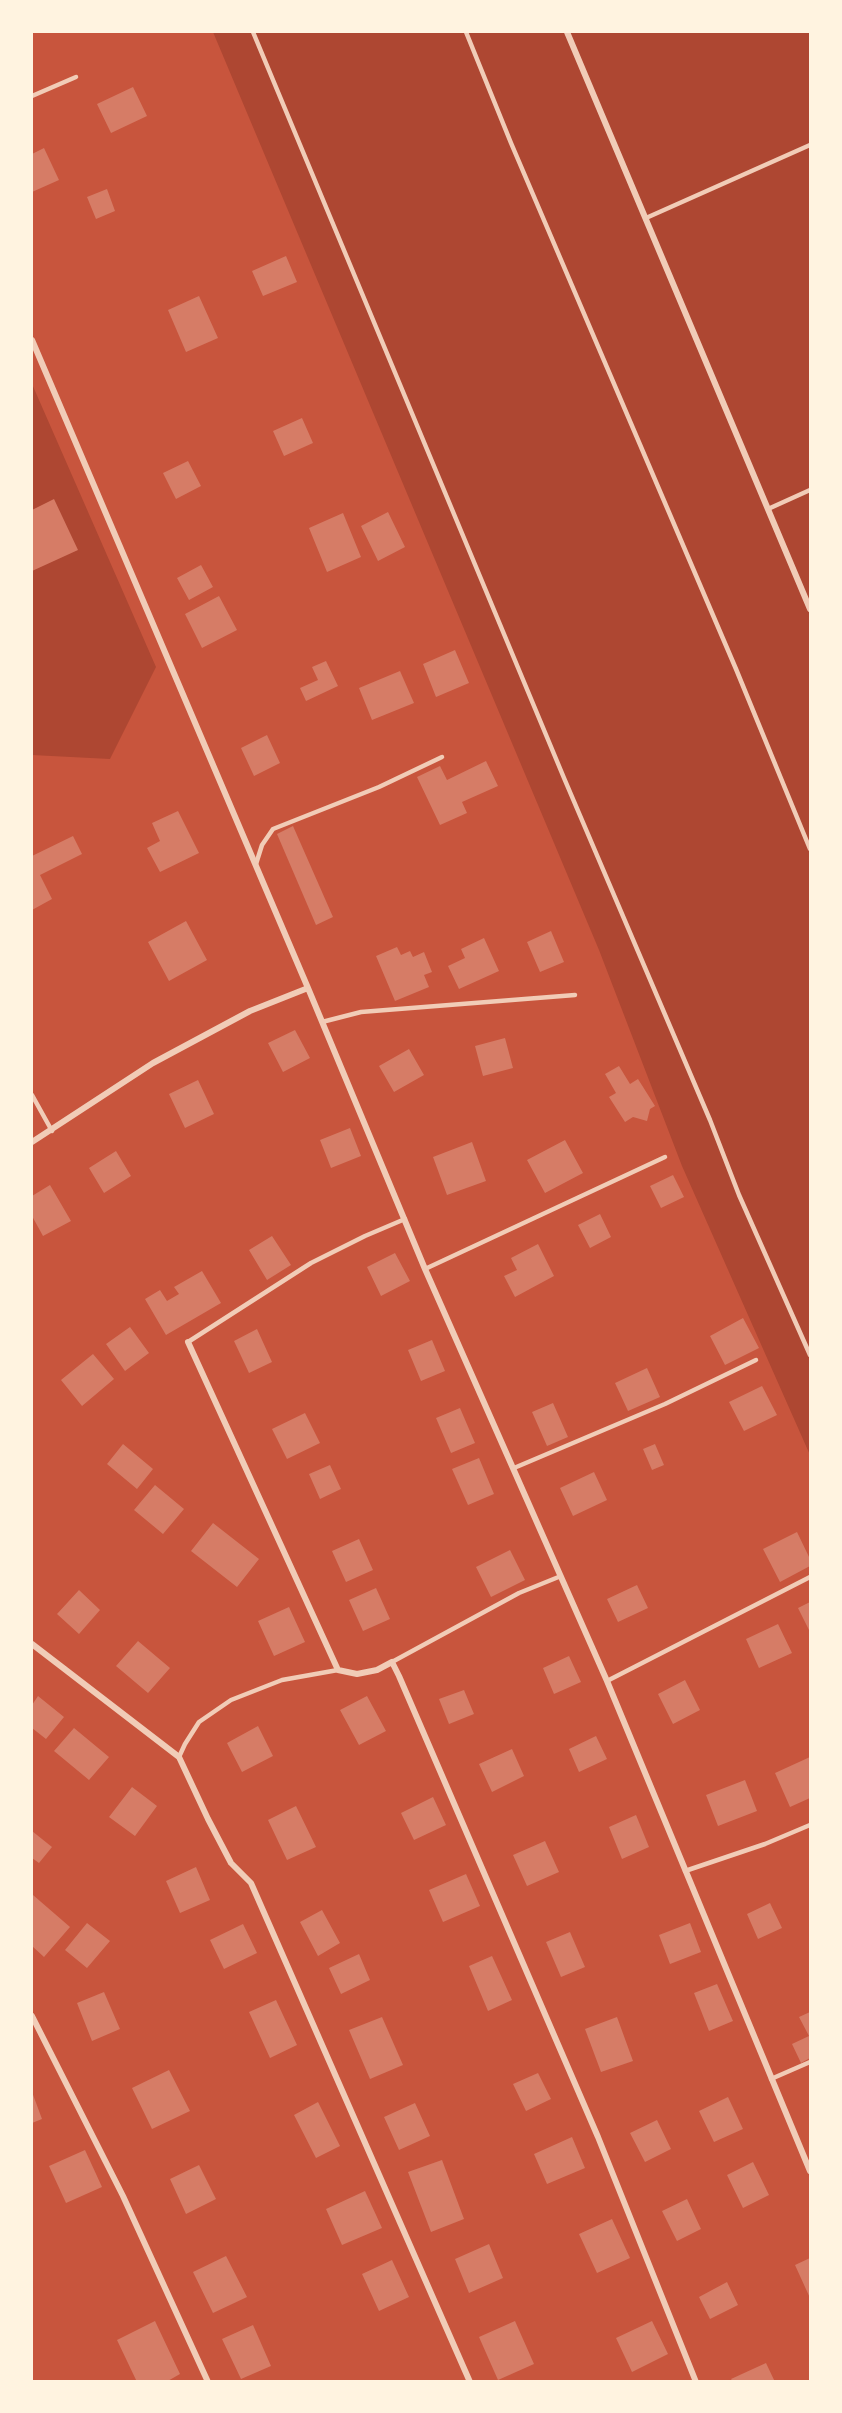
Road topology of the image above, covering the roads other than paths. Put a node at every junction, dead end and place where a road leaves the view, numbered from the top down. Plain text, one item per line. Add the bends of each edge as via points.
1 (253, 32) edge
2 (466, 32) edge
3 (567, 32) edge
4 (76, 77) dead end
5 (32, 96) edge
6 (810, 145) edge
7 (646, 218) junction
8 (32, 340) edge
9 (810, 490) edge
10 (768, 509) junction
11 (810, 609) edge
12 (442, 757) dead end
13 (810, 849) edge
14 (255, 866) junction
15 (308, 988) junction
16 (575, 995) dead end
17 (322, 1022) junction
18 (32, 1095) edge
19 (52, 1131) junction
20 (32, 1142) edge
21 (665, 1157) dead end
22 (405, 1219) junction
23 (425, 1269) junction
24 (188, 1342) joint
25 (810, 1355) edge
26 (756, 1360) dead end
27 (514, 1468) junction
28 (561, 1576) junction
29 (810, 1576) edge
30 (32, 1644) edge
31 (392, 1662) junction
32 (338, 1670) junction
33 (607, 1681) junction
34 (179, 1757) junction
35 (810, 1825) edge
36 (685, 1871) junction
37 (32, 2016) edge
38 (810, 2062) edge
39 (771, 2079) junction
40 (810, 2171) edge
41 (208, 2382) edge
42 (470, 2382) edge
43 (696, 2382) edge

1 - 25 lane via 739,1195
2 - 13 lane
3 - 7 street
4 - 5 lane
6 - 7 lane
7 - 10 street
8 - 14 street
9 - 10 lane
10 - 11 street
12 - 14 lane via 273,829
14 - 15 street
15 - 17 street
15 - 19 street via 250,1011 153,1063
16 - 17 lane via 362,1012
17 - 22 street
18 - 19 lane
19 - 20 street
21 - 23 lane
22 - 23 street
22 - 24 lane via 311,1263
23 - 27 street
24 - 32 street
26 - 27 lane via 665,1404
27 - 28 street
28 - 31 lane via 519,1593
28 - 33 street
29 - 33 lane
30 - 34 street
31 - 32 street via 357,1674
31 - 43 street via 598,2137
32 - 34 lane via 282,1680 231,1700 199,1722
33 - 36 street
34 - 42 street via 231,1863 250,1883
35 - 36 lane
36 - 39 street
37 - 41 street via 123,2196
38 - 39 lane
39 - 40 street

